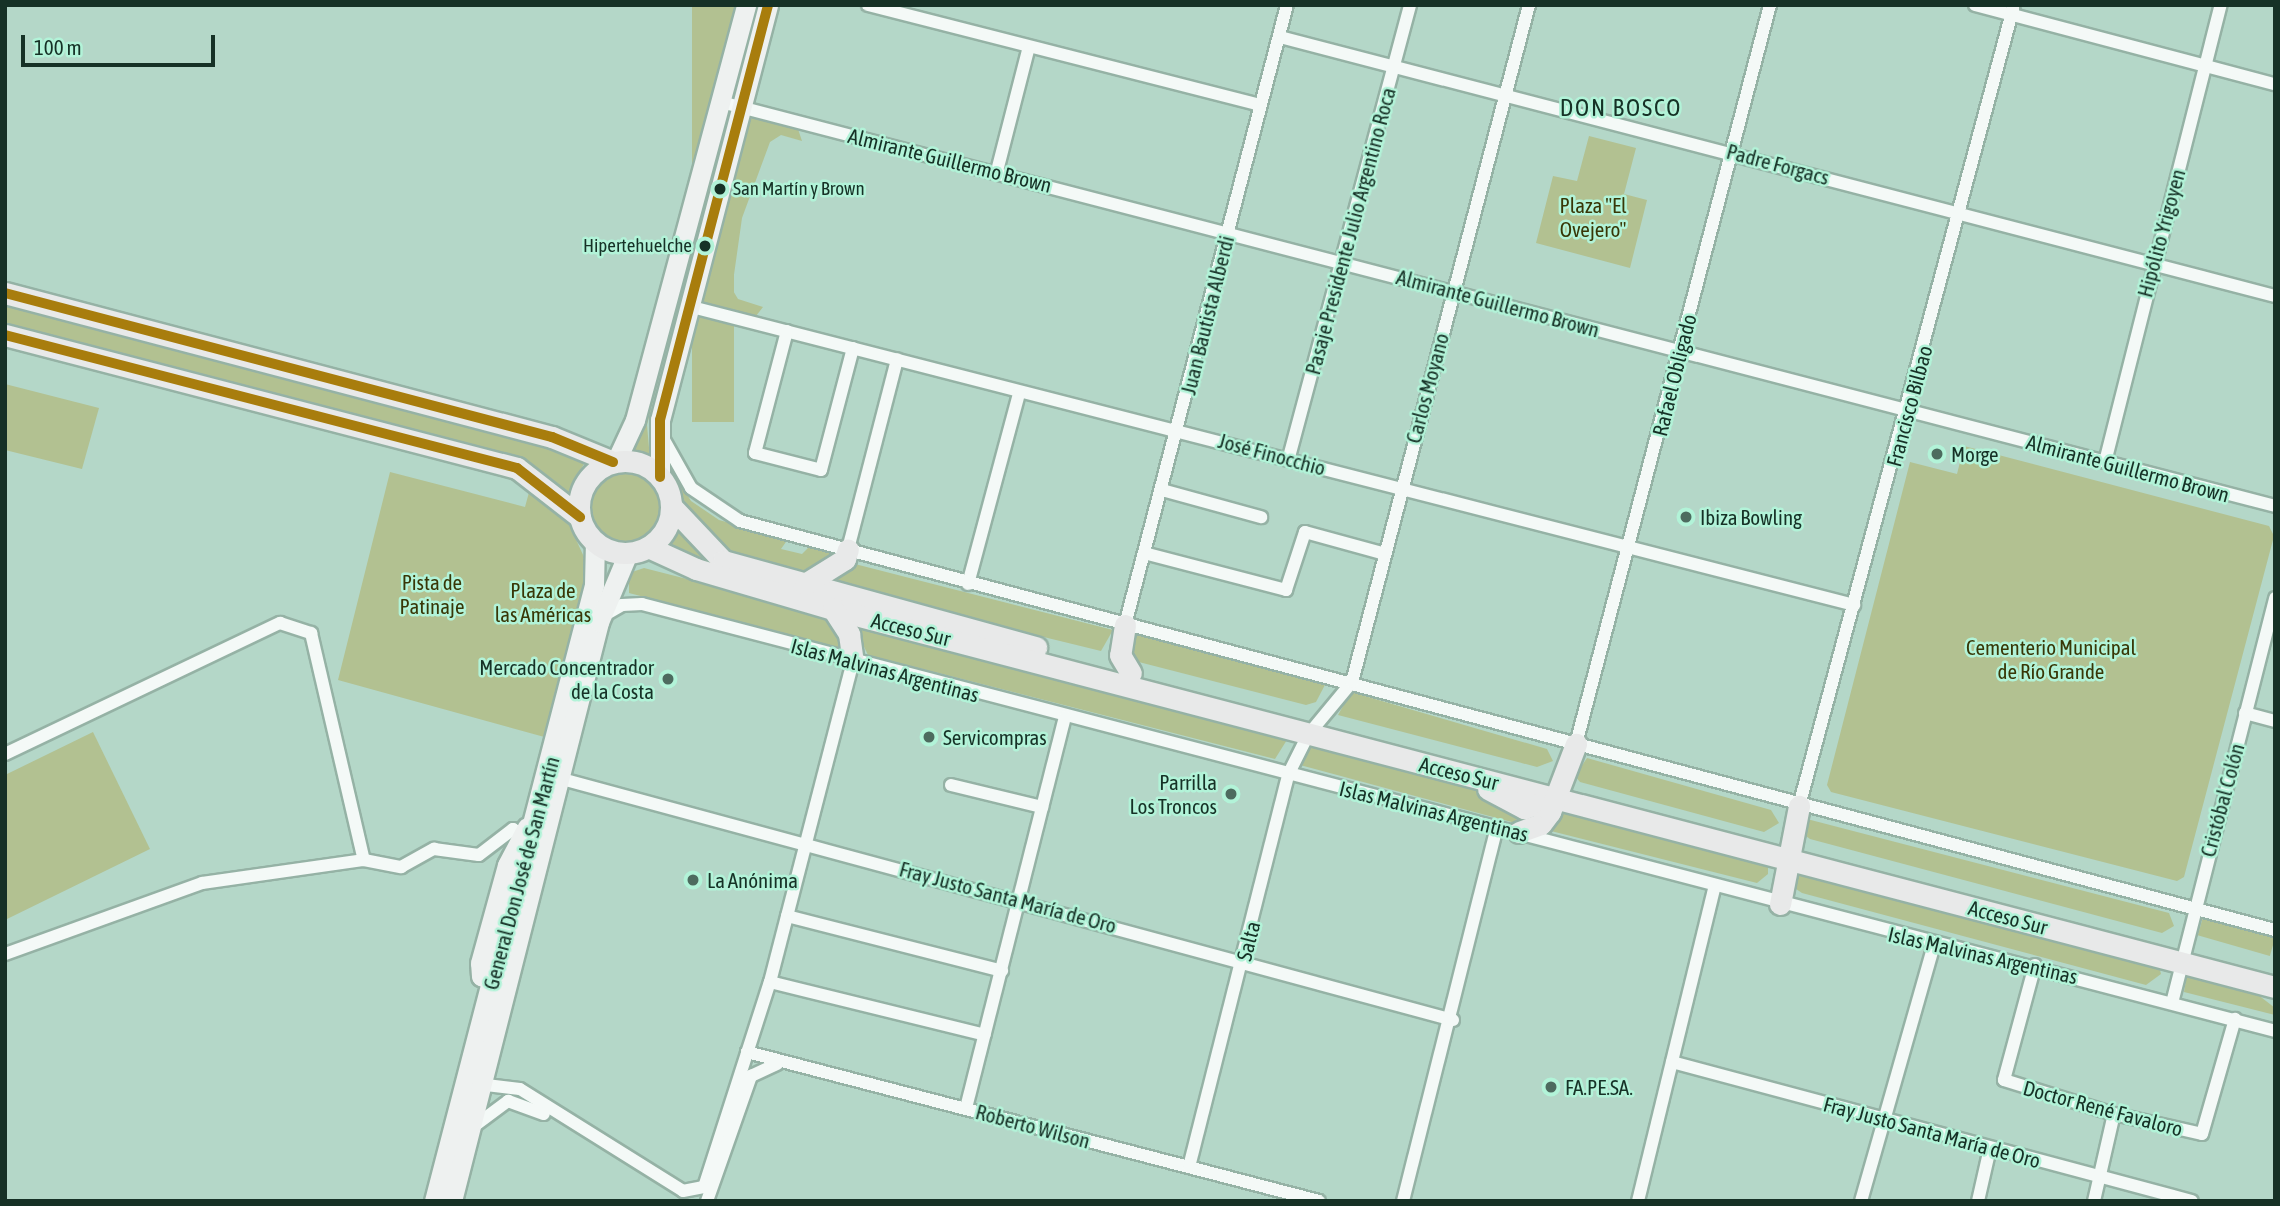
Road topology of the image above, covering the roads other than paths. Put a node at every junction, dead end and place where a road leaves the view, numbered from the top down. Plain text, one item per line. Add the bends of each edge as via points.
1 (746, 5) edge
2 (768, 5) edge
3 (868, 5) edge
4 (1287, 5) edge
5 (1410, 5) edge
6 (1529, 5) edge
7 (1770, 5) edge
8 (1975, 5) edge
9 (2221, 5) edge
10 (2013, 10) edge
11 (1280, 37) junction
12 (1028, 50) junction
13 (1394, 65) junction
14 (2206, 65) junction
15 (2275, 83) edge
16 (1506, 95) junction
17 (721, 102) junction
18 (1261, 105) junction
19 (742, 107) junction
20 (1730, 151) junction
21 (997, 171) junction
22 (1959, 213) junction
23 (1229, 231) junction
24 (1344, 262) junction
25 (2152, 264) junction
26 (1453, 292) junction
27 (5, 293) edge
28 (2275, 296) edge
29 (688, 306) junction
30 (787, 331) junction
31 (5, 335) edge
32 (853, 348) junction
33 (1681, 351) junction
34 (897, 359) junction
35 (1019, 393) junction
36 (1908, 410) junction
37 (660, 420) junction
38 (1178, 430) junction
39 (1289, 457) junction
40 (615, 461) junction
41 (2105, 461) junction
42 (660, 477) junction
43 (1400, 489) junction
44 (1161, 490) junction
45 (671, 506) junction
46 (2275, 506) edge
47 (580, 517) junction
48 (1261, 517) dead end
49 (595, 542) junction
50 (1629, 546) junction
51 (848, 549) junction
52 (638, 550) junction
53 (1144, 553) junction
54 (1382, 553) junction
55 (805, 584) junction
56 (968, 584) junction
57 (2275, 598) edge
58 (1854, 605) junction
59 (833, 610) junction
60 (599, 622) junction
61 (1125, 625) junction
62 (852, 661) junction
63 (1131, 673) junction
64 (1352, 682) junction
65 (2245, 713) junction
66 (1065, 716) junction
67 (2275, 721) edge
68 (1315, 729) junction
69 (1576, 744) junction
70 (5, 754) edge
71 (1288, 775) junction
72 (562, 779) junction
73 (951, 785) dead end
74 (1558, 792) junction
75 (1799, 806) junction
76 (1042, 807) junction
77 (538, 808) junction
78 (1508, 830) junction
79 (521, 838) junction
80 (806, 843) junction
81 (1786, 852) junction
82 (364, 860) junction
83 (1715, 885) junction
84 (1021, 901) junction
85 (1780, 904) junction
86 (2193, 907) junction
87 (787, 916) junction
88 (2275, 930) edge
89 (1934, 945) junction
90 (5, 954) edge
91 (2185, 957) junction
92 (1243, 961) junction
93 (2035, 965) junction
94 (1002, 971) junction
95 (2275, 974) edge
96 (2252, 981) junction
97 (500, 982) junction
98 (770, 982) junction
99 (2275, 987) edge
100 (2275, 998) edge
101 (2172, 1003) junction
102 (2235, 1019) junction
103 (1453, 1020) junction
104 (2275, 1031) edge
105 (985, 1035) junction
106 (747, 1052) junction
107 (1672, 1062) junction
108 (793, 1064) junction
109 (486, 1083) junction
110 (464, 1087) junction
111 (966, 1108) junction
112 (2114, 1114) junction
113 (1884, 1120) junction
114 (473, 1128) junction
115 (1990, 1148) junction
116 (1189, 1167) junction
117 (2100, 1176) junction
118 (703, 1196) edge
119 (434, 1201) edge
120 (452, 1201) edge
121 (683, 1201) edge
122 (1319, 1201) edge
123 (1403, 1201) edge
124 (1638, 1201) edge
125 (1861, 1201) edge
126 (1978, 1201) edge
127 (2094, 1201) edge
128 (2192, 1201) edge

1 - 17 main road
2 - 19 main road
3 - 12 street
4 - 11 street, Juan Bautista Alberdi
5 - 13 street, Pasaje Presidente Julio Argentino Roca
6 - 16 street, Carlos Moyano
7 - 20 street, Rafael Obligado
8 - 10 street
9 - 14 street, Hipólito Yrigoyen
10 - 14 street
10 - 22 street, Francisco Bilbao
11 - 13 street, Padre Forgacs
11 - 18 street, Juan Bautista Alberdi
12 - 18 street
12 - 21 street
13 - 16 street, Padre Forgacs
13 - 24 street, Pasaje Presidente Julio Argentino Roca
14 - 15 street
14 - 25 street, Hipólito Yrigoyen
16 - 20 street, Padre Forgacs
16 - 26 street, Carlos Moyano
17 - 19 street, Almirante Guillermo Brown
17 - 40 main road via 635,420
18 - 23 street, Juan Bautista Alberdi
19 - 21 street, Almirante Guillermo Brown
19 - 29 main road
20 - 22 street, Padre Forgacs
20 - 33 street, Rafael Obligado
21 - 23 street, Almirante Guillermo Brown
22 - 25 street, Padre Forgacs
22 - 36 street, Francisco Bilbao
23 - 24 street, Almirante Guillermo Brown
23 - 38 street, Juan Bautista Alberdi
24 - 26 street, Almirante Guillermo Brown
24 - 39 street, Pasaje Presidente Julio Argentino Roca
25 - 28 street, Padre Forgacs
25 - 41 street, Hipólito Yrigoyen
26 - 33 street, Almirante Guillermo Brown
26 - 43 street, Carlos Moyano
27 - 40 main road via 552,436
29 - 30 street, José Finocchio
29 - 37 main road
30 - 32 street, José Finocchio
30 - 32 street via 755,453 821,470
31 - 47 main road via 517,468
32 - 34 street, José Finocchio
33 - 36 street, Almirante Guillermo Brown
33 - 50 street, Rafael Obligado
34 - 35 street, José Finocchio
34 - 51 street
35 - 38 street, José Finocchio
35 - 56 street
36 - 41 street, Almirante Guillermo Brown
36 - 58 street, Francisco Bilbao
37 - 42 main road
37 - 51 street via 681,476 724,516
38 - 39 street, José Finocchio
38 - 44 street, Juan Bautista Alberdi
39 - 43 street, José Finocchio
40 - 42 main road via 639,463
40 - 47 main road via 585,483
41 - 46 street, Almirante Guillermo Brown
42 - 45 main road
43 - 50 street, José Finocchio
43 - 54 street, Carlos Moyano
44 - 48 street
44 - 53 street, Juan Bautista Alberdi
45 - 52 main road via 665,530
45 - 55 main road, Acceso Sur via 723,561
47 - 49 main road
49 - 52 main road
49 - 77 main road, General Don José de San Martín via 594,585
50 - 58 street, José Finocchio
50 - 69 street, Rafael Obligado
51 - 55 main road via 845,559
51 - 56 street
52 - 59 main road, Acceso Sur
52 - 60 main road, General Don José de San Martín
53 - 54 street via 1286,590 1306,532
53 - 61 street, Juan Bautista Alberdi
54 - 64 street, Carlos Moyano
55 - 63 main road, Acceso Sur
56 - 61 street
57 - 65 street, Cristóbal Colón
58 - 75 street, Francisco Bilbao
59 - 62 main road via 849,634
59 - 68 main road, Acceso Sur
60 - 62 street, Islas Malvinas Argentinas via 612,608 642,604
60 - 72 main road, General Don José de San Martín
61 - 63 main road via 1121,655
61 - 64 street
62 - 66 street, Islas Malvinas Argentinas
62 - 80 street
63 - 68 main road, Acceso Sur
64 - 68 street, Carlos Moyano
64 - 69 street
65 - 67 street
65 - 86 street, Cristóbal Colón
66 - 71 street, Islas Malvinas Argentinas
66 - 76 street
68 - 71 street, Salta
68 - 74 main road, Acceso Sur
68 - 74 main road, Acceso Sur via 1470,775
69 - 74 main road
69 - 75 street
70 - 82 street via 281,623 311,633
71 - 78 street, Islas Malvinas Argentinas
71 - 92 street, Salta
72 - 80 street, Fray Justo Santa María de Oro
72 - 97 main road, General Don José de San Martín
73 - 76 street
74 - 78 main road via 1541,824
74 - 81 main road, Acceso Sur
75 - 81 main road
75 - 86 street
76 - 84 street
77 - 79 main road
77 - 97 main road, General Don José de San Martín
78 - 83 street, Islas Malvinas Argentinas
78 - 103 street
79 - 82 street via 513,829 479,855 434,849 401,867
79 - 97 main road via 507,865 480,963 481,976
80 - 84 street, Fray Justo Santa María de Oro
80 - 87 street
81 - 85 main road
81 - 91 main road, Acceso Sur
82 - 90 street via 202,883
83 - 85 street, Islas Malvinas Argentinas
83 - 107 street
84 - 92 street, Fray Justo Santa María de Oro
84 - 94 street
85 - 89 street, Islas Malvinas Argentinas
86 - 88 street
86 - 91 street, Cristóbal Colón
87 - 94 street
87 - 98 street
89 - 93 street, Islas Malvinas Argentinas
89 - 113 street
91 - 95 main road, Acceso Sur
91 - 96 main road, Acceso Sur
91 - 101 street, Cristóbal Colón
92 - 103 street, Fray Justo Santa María de Oro
92 - 116 street, Salta
93 - 101 street, Islas Malvinas Argentinas
93 - 112 street, Doctor René Favaloro via 2004,1080
94 - 105 street
96 - 99 main road, Acceso Sur
96 - 100 main road
97 - 109 main road, General Don José de San Martín
97 - 110 main road, General Don José de San Martín
98 - 105 street
98 - 106 street
101 - 102 street, Islas Malvinas Argentinas
102 - 104 street, Islas Malvinas Argentinas
102 - 112 street, Doctor René Favaloro via 2202,1134
103 - 123 street
105 - 111 street
106 - 108 street, Roberto Wilson
106 - 118 street
107 - 113 street, Fray Justo Santa María de Oro
107 - 124 street
108 - 111 street, Roberto Wilson
108 - 118 street via 763,1065 751,1076
109 - 110 street
109 - 114 main road, General Don José de San Martín
109 - 118 street via 520,1089 683,1191
110 - 119 main road, General Don José de San Martín
111 - 116 street, Roberto Wilson
112 - 117 street
113 - 115 street, Fray Justo Santa María de Oro
113 - 125 street
114 - 120 main road, General Don José de San Martín
114 - 121 street via 501,1104 523,1102
115 - 117 street, Fray Justo Santa María de Oro
115 - 126 street
116 - 122 street, Roberto Wilson
117 - 127 street
117 - 128 street, Fray Justo Santa María de Oro

